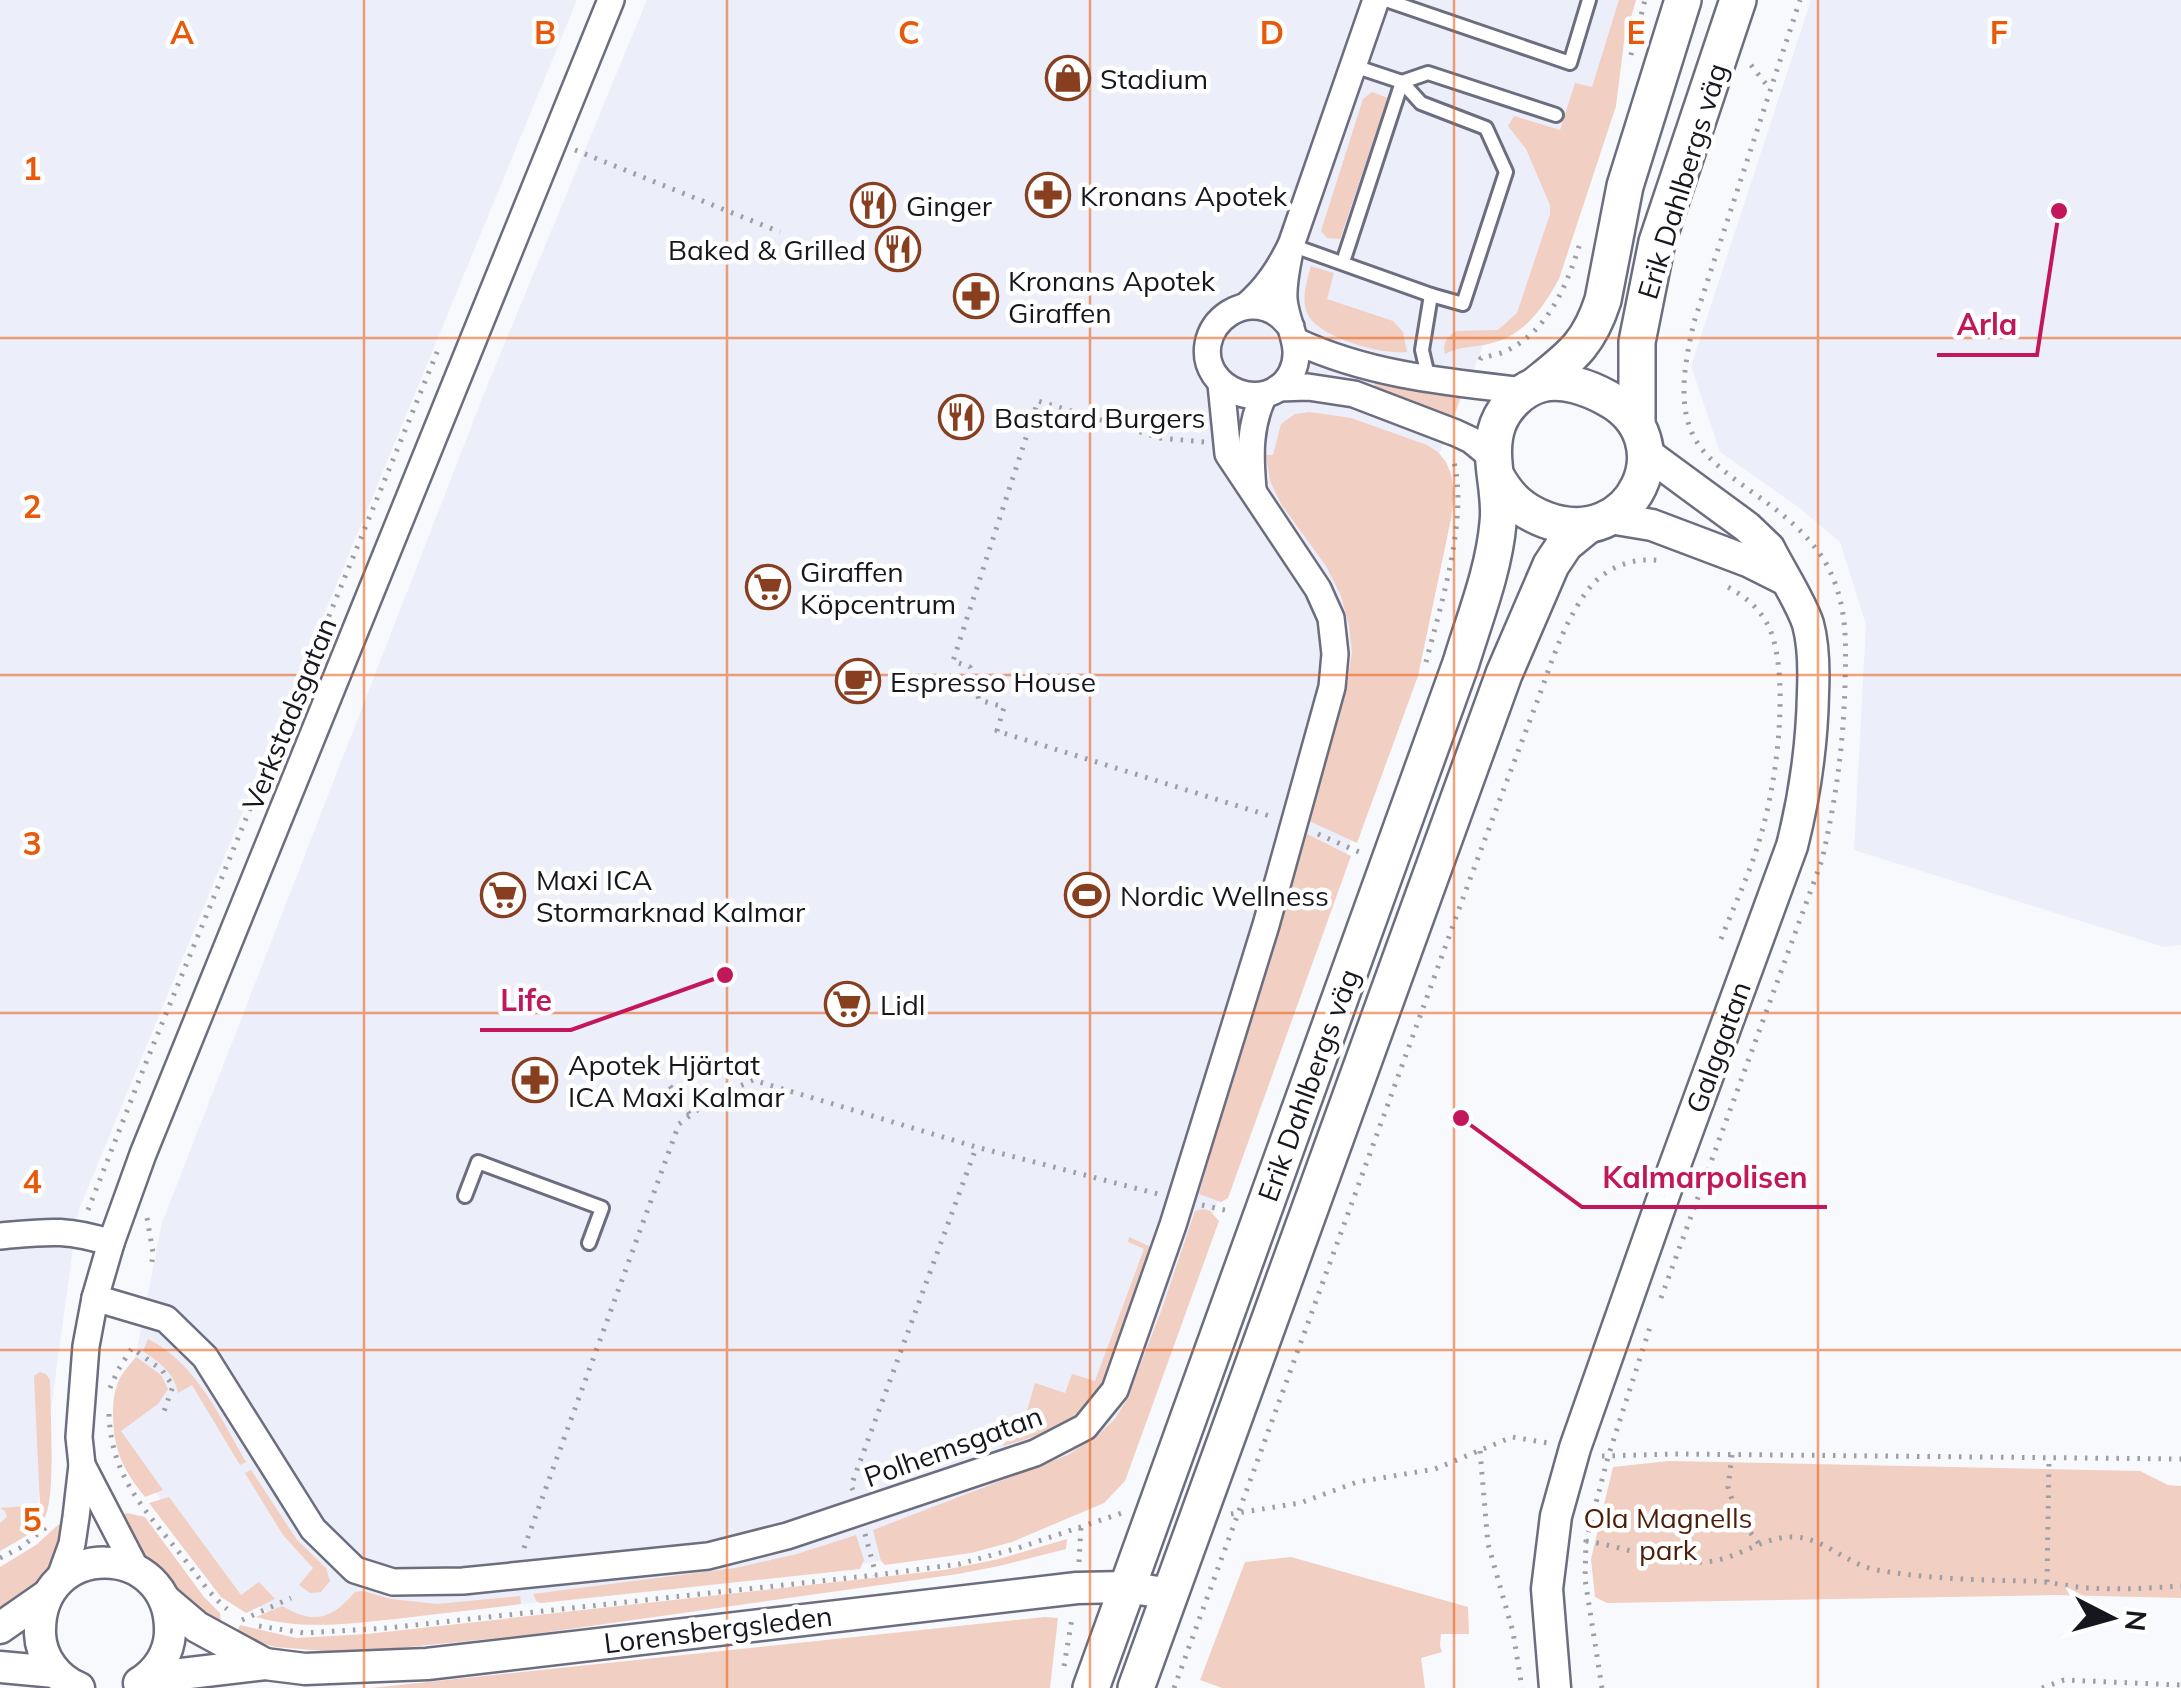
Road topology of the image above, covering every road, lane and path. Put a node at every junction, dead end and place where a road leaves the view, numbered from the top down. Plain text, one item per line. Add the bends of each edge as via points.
1 (611, 0) edge
2 (1376, 0) edge
3 (1386, 0) edge
4 (1589, 0) edge
5 (1645, 0) edge
6 (1683, 0) edge
7 (1738, 0) edge
8 (1800, 0) edge
9 (1419, 5) edge
10 (1631, 56) dead end
11 (1750, 65) dead end
12 (1354, 66) junction
13 (1402, 82) junction
14 (1770, 88) junction
15 (1556, 115) dead end
16 (573, 149) dead end
17 (780, 232) dead end
18 (1583, 232) dead end
19 (1292, 245) junction
20 (1343, 262) junction
21 (1430, 295) junction
22 (1246, 306) junction
23 (1293, 334) junction
24 (1481, 358) dead end
25 (1429, 380) junction
26 (1221, 384) junction
27 (1531, 388) junction
28 (1271, 392) junction
29 (1038, 402) dead end
30 (1642, 438) junction
31 (1453, 456) dead end
32 (1494, 466) junction
33 (1720, 467) dead end
34 (1253, 488) junction
35 (1598, 522) junction
36 (1670, 563) dead end
37 (1784, 579) junction
38 (1719, 583) dead end
39 (1424, 668) dead end
40 (1294, 824) junction
41 (1359, 852) dead end
42 (1721, 939) dead end
43 (670, 1086) dead end
44 (690, 1116) junction
45 (976, 1147) junction
46 (465, 1196) dead end
47 (1181, 1200) junction
48 (1228, 1210) dead end
49 (0, 1236) edge
50 (589, 1242) dead end
51 (110, 1243) junction
52 (95, 1298) junction
53 (163, 1414) dead end
54 (1575, 1448) junction
55 (1480, 1451) junction
56 (1732, 1455) junction
57 (1608, 1457) junction
58 (2049, 1459) junction
59 (2181, 1460) edge
60 (82, 1465) junction
61 (136, 1500) dead end
62 (858, 1512) junction
63 (1238, 1514) junction
64 (55, 1519) dead end
65 (1586, 1541) junction
66 (1760, 1545) junction
67 (0, 1558) edge
68 (136, 1570) junction
69 (526, 1574) junction
70 (876, 1575) dead end
71 (2047, 1582) junction
72 (2181, 1586) edge
73 (1127, 1587) junction
74 (52, 1588) junction
75 (1170, 1594) junction
76 (291, 1598) dead end
77 (164, 1599) junction
78 (242, 1620) dead end
79 (0, 1628) edge
80 (1070, 1628) dead end
81 (264, 1664) junction
82 (0, 1667) edge
83 (1077, 1679) edge
84 (67, 1680) edge
85 (140, 1683) edge
86 (2181, 1684) edge
87 (1136, 1688) edge
88 (1174, 1688) edge
89 (1522, 1688) edge
90 (1555, 1688) edge
91 (1602, 1688) edge
92 (2042, 1688) edge

1 - 51 street, Verkstadsgatan
2 - 12 street
3 - 9 lane
4 - 9 lane via 1570,63
5 - 10 path
6 - 27 main road, Erik Dahlbergs väg via 1625,186 1598,317 1573,355
7 - 30 main road, Erik Dahlbergs väg via 1657,242 1637,342
8 - 14 path
11 - 14 path
12 - 13 lane
12 - 19 street
13 - 15 lane via 1428,73
13 - 20 lane
13 - 21 lane via 1421,103 1486,128 1506,172 1463,304
14 - 33 path via 1685,366 1688,426
16 - 17 path
18 - 24 path via 1572,270 1542,326 1504,352
19 - 20 lane
19 - 22 street via 1270,283
19 - 23 street via 1284,300
20 - 21 lane
21 - 25 lane via 1422,350
22 - 23 street via 1267,308
22 - 26 street via 1213,328 1207,347
23 - 25 street via 1336,358
23 - 28 street via 1296,360 1289,378
25 - 27 street
26 - 28 street via 1238,394
26 - 34 street, Polhemsgatan via 1228,454
27 - 30 main road via 1559,382 1590,390 1629,412
27 - 32 main road, Erik Dahlbergs väg via 1500,420
28 - 32 street via 1308,387 1354,394 1456,433 1478,445
28 - 34 street, Polhemsgatan via 1254,415
29 - 40 path via 953,660 970,666 979,700 1004,707 997,731
30 - 35 main road, Erik Dahlbergs väg via 1640,484 1622,508
30 - 37 street, Galggatan via 1748,527 1769,548
31 - 39 path via 1459,513
32 - 35 main road via 1510,498 1528,511 1574,527
32 - 73 main road, Erik Dahlbergs väg via 1499,519 1461,663
34 - 40 street, Polhemsgatan via 1331,618 1332,687
35 - 37 street via 1652,525
35 - 75 main road, Erik Dahlbergs väg via 1566,544 1552,564 1504,674
36 - 63 path via 1634,561 1598,578 1564,632
37 - 54 street, Galggatan via 1812,641 1804,800
38 - 42 path via 1765,620 1778,694 1767,814
40 - 41 path
40 - 47 street, Polhemsgatan
43 - 44 path
44 - 45 path via 754,1080
44 - 69 path via 679,1124 524,1546
45 - 47 path
45 - 62 path via 852,1486
46 - 50 lane via 478,1162 514,1175 602,1208
47 - 48 path
47 - 62 street, Polhemsgatan via 1115,1390 1084,1427 1035,1452
49 - 51 street via 56,1231
51 - 52 street, Verkstadsgatan
52 - 60 street, Verkstadsgatan via 86,1346
52 - 69 street, Polhemsgatan via 166,1318 205,1357 313,1529 355,1570 393,1582
53 - 61 path via 173,1386 132,1348 110,1385 109,1414 110,1440
54 - 55 path via 1512,1438
54 - 57 path
54 - 90 street, Galggatan via 1556,1516 1547,1588
55 - 63 path via 1435,1469
55 - 89 path via 1488,1544
56 - 57 path
56 - 58 path
56 - 66 path via 1728,1487 1737,1515
57 - 65 path
58 - 59 path
58 - 71 path
60 - 68 street, Verkstadsgatan
60 - 74 street, Verkstadsgatan via 72,1544
62 - 69 street, Polhemsgatan via 708,1556
62 - 70 path
63 - 88 path
64 - 67 path
65 - 66 path via 1690,1563
65 - 91 path via 1585,1579
66 - 71 path via 1794,1536 1870,1569 1942,1580
68 - 74 street via 96,1562 76,1568
68 - 77 street, Lorensbergsleden
71 - 72 path
73 - 75 street, Lorensbergsleden
73 - 81 street, Lorensbergsleden via 427,1664
73 - 83 main road, Erik Dahlbergs väg
74 - 79 street
74 - 84 street via 40,1616 40,1646
75 - 87 main road, Erik Dahlbergs väg
76 - 78 path
77 - 81 street, Lorensbergsleden via 197,1627
77 - 85 street, Lorensbergsleden via 169,1646
80 - 83 path
81 - 85 street, Lorensbergsleden
82 - 84 street
86 - 92 path via 2064,1680

